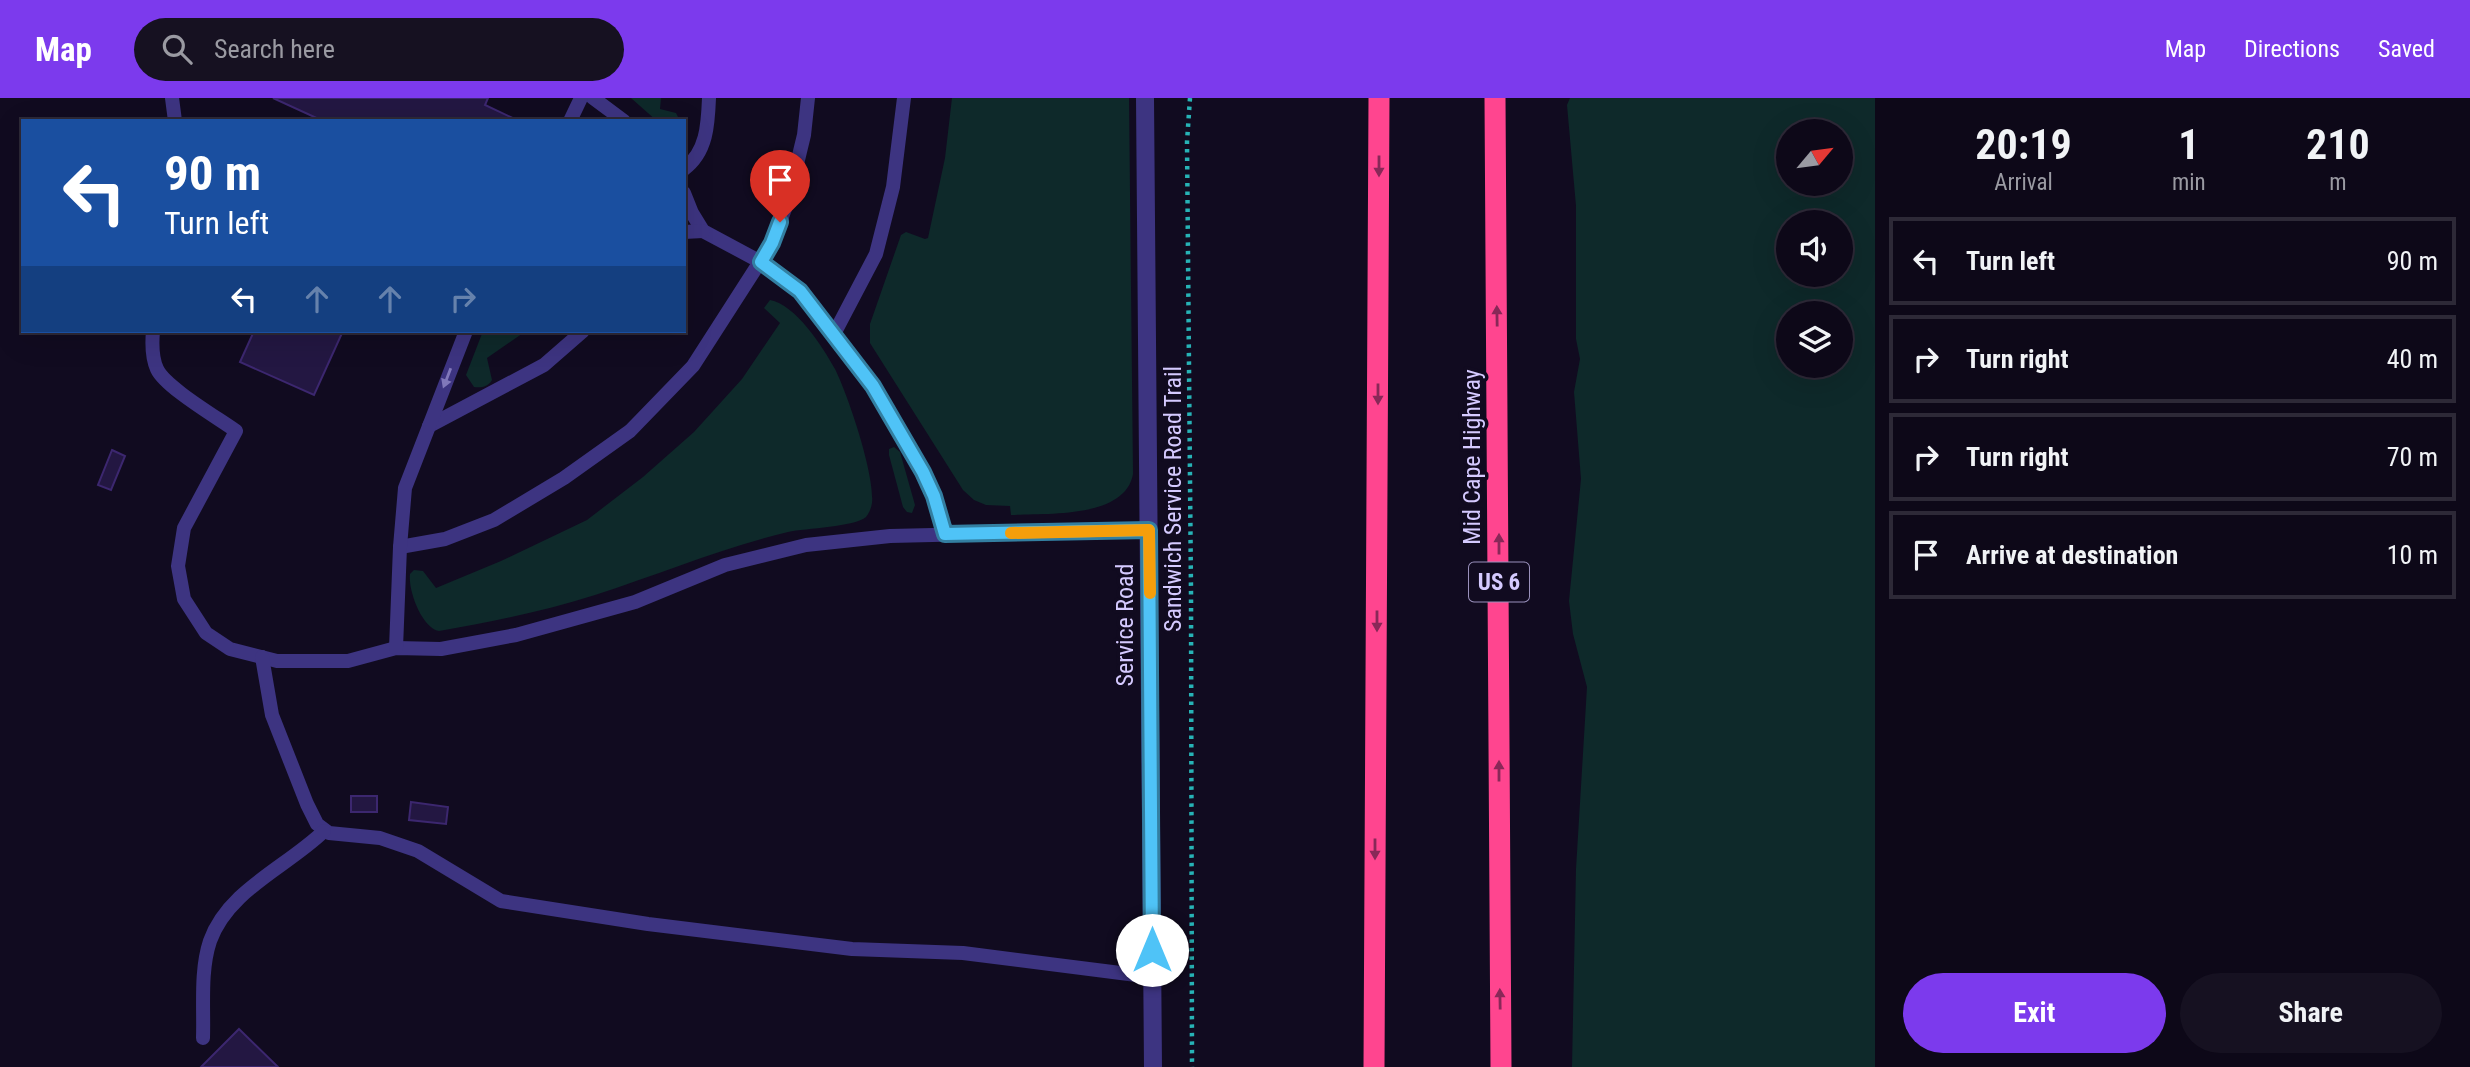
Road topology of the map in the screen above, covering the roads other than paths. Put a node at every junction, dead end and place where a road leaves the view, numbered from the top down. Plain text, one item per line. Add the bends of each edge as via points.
1 (172, 98) edge
2 (581, 98) edge
3 (593, 98) edge
4 (709, 98) edge
5 (808, 98) edge
6 (904, 98) edge
7 (1145, 98) edge
8 (1380, 98) edge
9 (1495, 98) edge
10 (175, 119) edge
11 (571, 119) edge
12 (621, 119) edge
13 (686, 167) edge
14 (686, 198) edge
15 (703, 231) junction
16 (686, 232) edge
17 (761, 262) junction
18 (153, 333) edge
19 (465, 333) edge
20 (581, 333) edge
21 (834, 334) junction
22 (429, 426) junction
23 (1149, 530) junction
24 (945, 534) junction
25 (400, 547) junction
26 (396, 648) junction
27 (262, 657) junction
28 (324, 831) junction
29 (1152, 977) junction
30 (202, 1038) dead end
31 (1153, 1067) edge
32 (1374, 1067) edge
33 (1501, 1067) edge

1 - 10 lane
2 - 11 lane
3 - 12 lane
4 - 13 lane via 704,142
5 - 17 lane via 788,201
6 - 21 lane via 893,187 876,254
7 - 23 street, Service Road
8 -> 32 highway
33 -> 9 highway, Mid Cape Highway / US 6
14 - 15 lane
15 - 16 lane
15 - 17 lane
17 - 21 lane via 800,291
17 - 25 lane via 693,366 630,431 494,520 445,539
18 - 27 lane via 158,371 236,431 184,528 178,566 184,599 206,633 230,649
19 -> 22 lane
20 - 22 lane via 544,365
21 - 24 lane via 873,386 923,472
22 - 25 lane via 405,488
23 - 24 lane
23 - 29 street, Service Road
24 - 26 lane via 806,545 725,565 635,602 516,635 441,649
25 - 26 lane
26 - 27 lane via 348,661
27 - 28 lane via 272,715 307,804
28 - 29 lane via 380,838 418,851 501,901 852,949 963,953
28 - 30 lane via 240,897 218,925 205,966
29 - 31 street, Service Road

